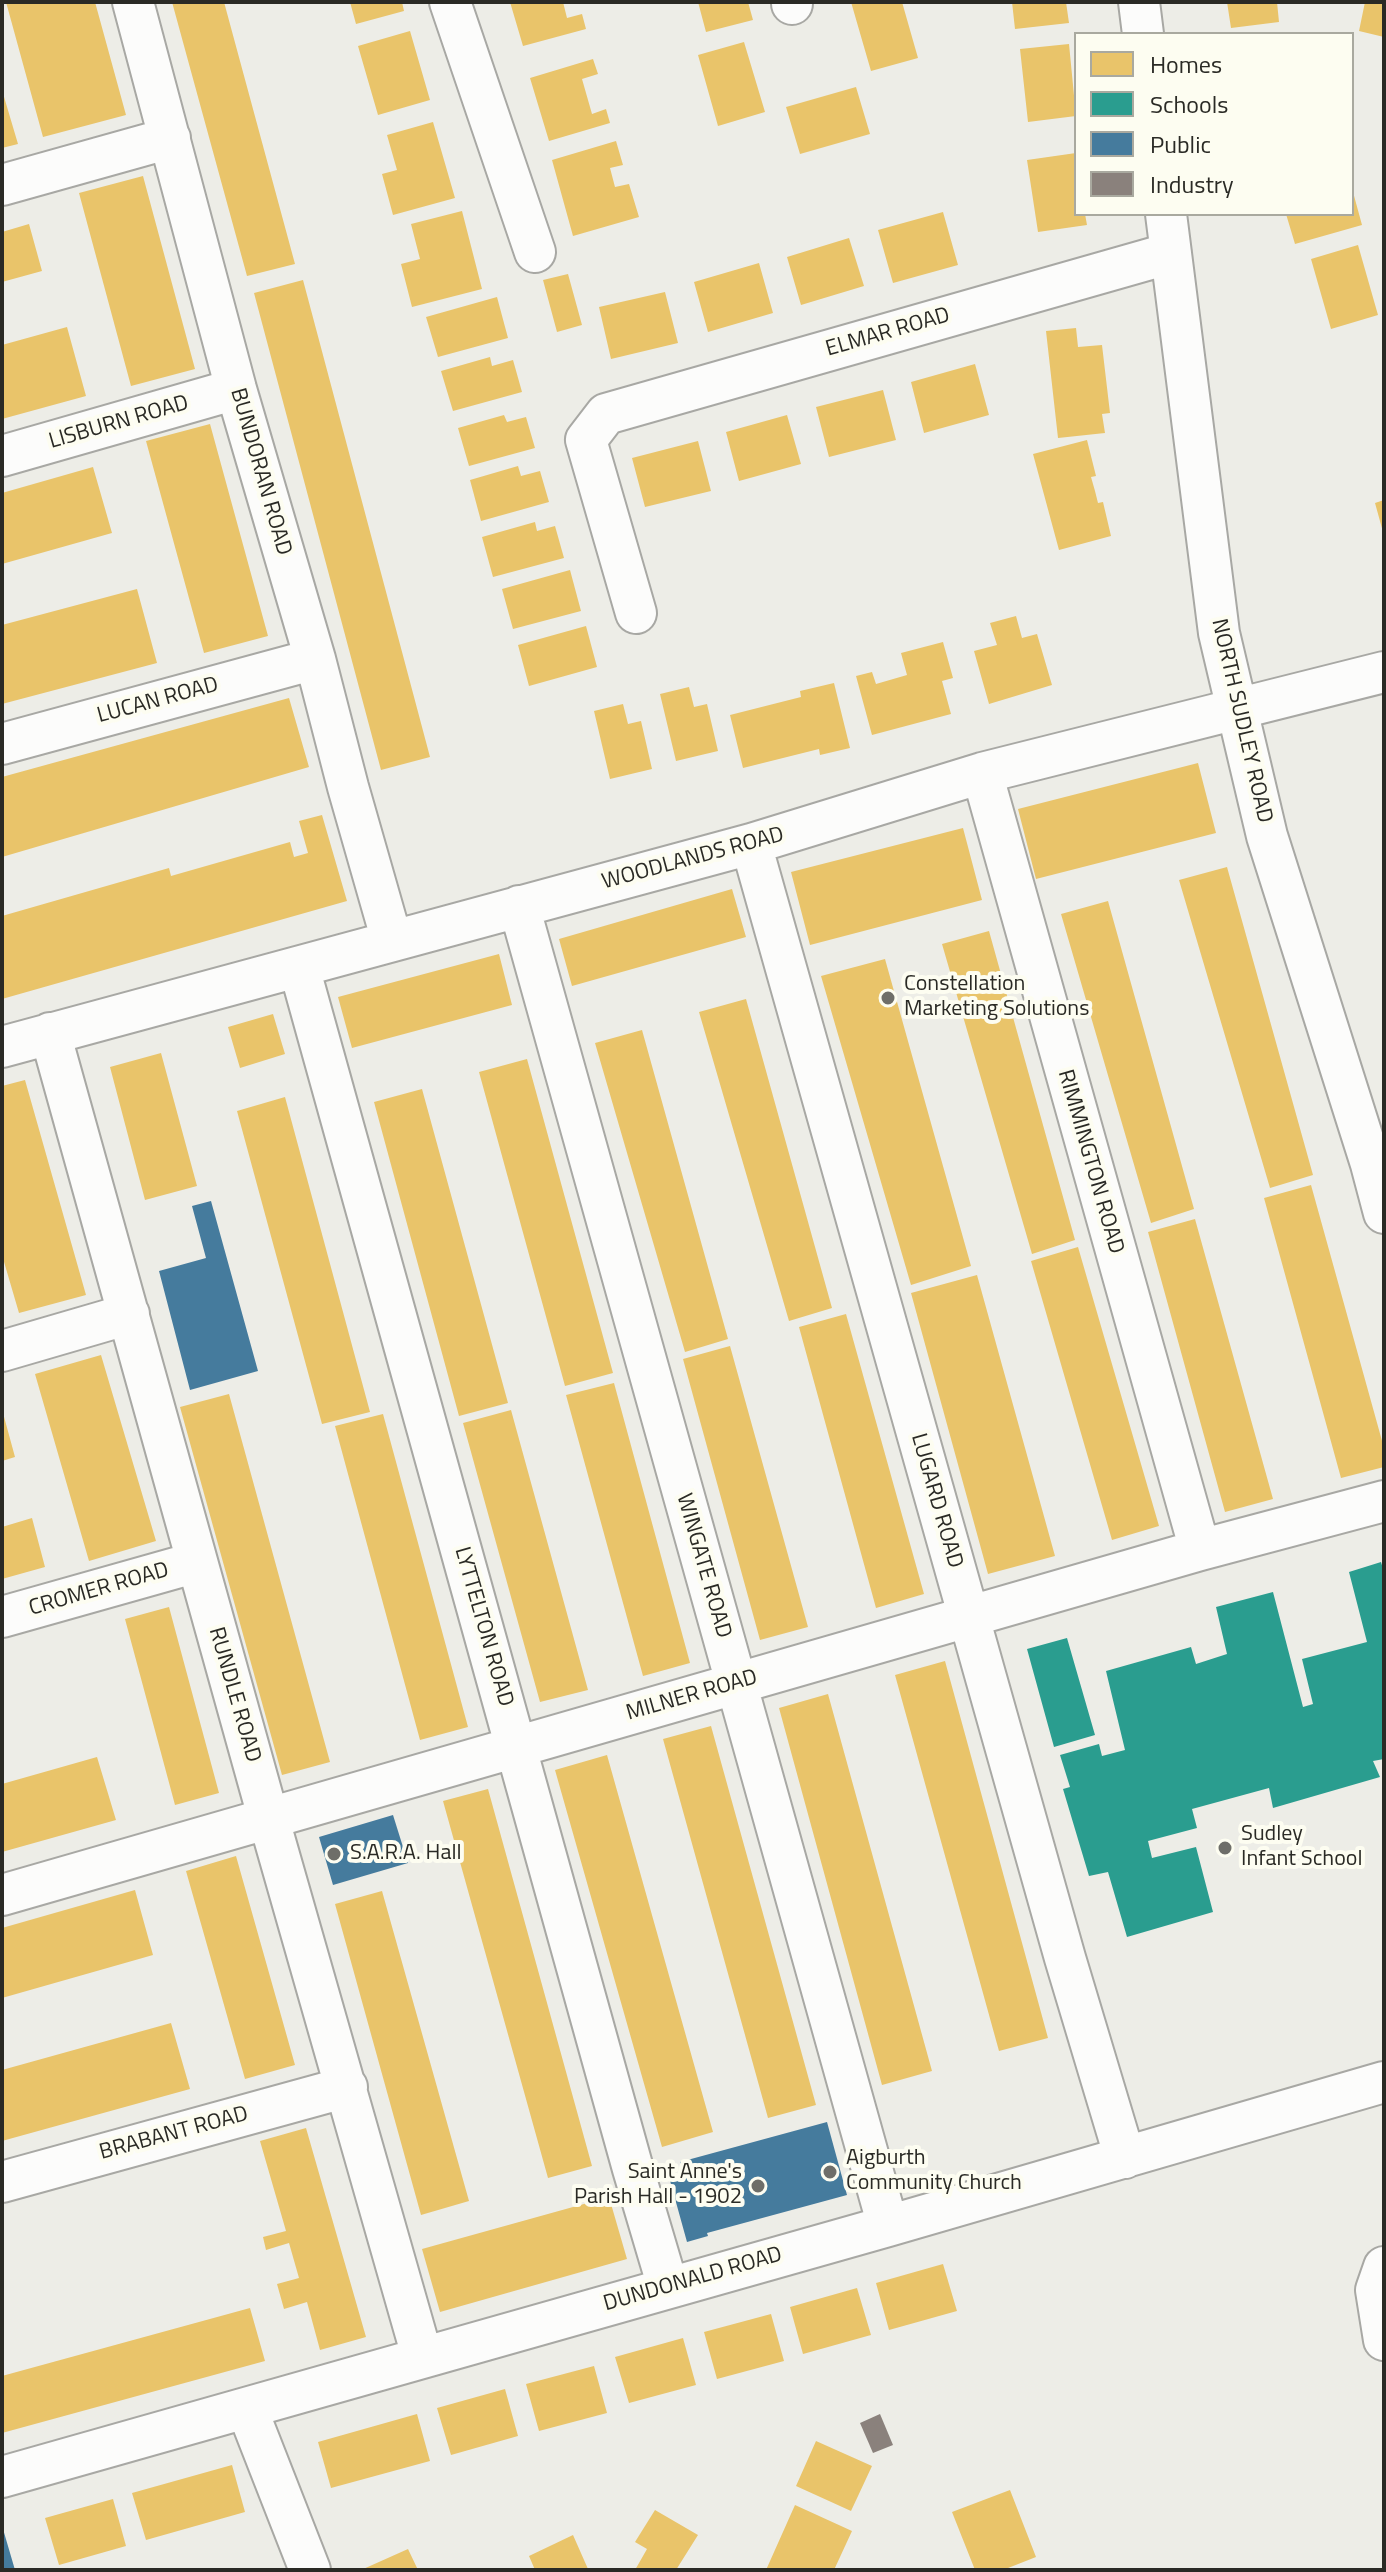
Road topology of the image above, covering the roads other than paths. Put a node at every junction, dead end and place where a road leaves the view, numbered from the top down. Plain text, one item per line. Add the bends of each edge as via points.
1 (133, 2) edge
2 (450, 2) edge
3 (1139, 2) edge
4 (1143, 32) edge
5 (170, 138) junction
6 (2, 185) edge
7 (1168, 233) edge
8 (535, 252) dead end
9 (236, 389) junction
10 (2, 456) edge
11 (636, 613) dead end
12 (315, 659) junction
13 (1384, 672) edge
14 (1238, 708) junction
15 (2, 744) edge
16 (982, 773) junction
17 (751, 844) junction
18 (519, 906) junction
19 (392, 941) junction
20 (299, 967) junction
21 (50, 1033) junction
22 (2, 1047) edge
23 (1384, 1213) edge
24 (129, 1314) junction
25 (2, 1351) edge
26 (1384, 1501) edge
27 (1200, 1550) junction
28 (197, 1562) junction
29 (2, 1617) edge
30 (968, 1618) junction
31 (736, 1683) junction
32 (516, 1747) junction
33 (269, 1820) junction
34 (2, 1895) edge
35 (1384, 2082) edge
36 (347, 2087) junction
37 (1125, 2158) junction
38 (2, 2182) edge
39 (888, 2226) junction
40 (1384, 2267) edge
41 (668, 2287) junction
42 (1384, 2340) edge
43 (422, 2356) junction
44 (247, 2409) junction
45 (2, 2477) edge
46 (310, 2570) edge

1 - 5 street, BUNDORAN ROAD
2 - 8 street
3 - 4 street
5 - 6 street
5 - 9 street, BUNDORAN ROAD
7 - 11 street, ELMAR ROAD via 606,414 586,440
7 - 14 street, NORTH SUDLEY ROAD via 1219,633
9 - 10 street, LISBURN ROAD
9 - 12 street, BUNDORAN ROAD
12 - 15 street, LUCAN ROAD
12 - 19 street, BUNDORAN ROAD
13 - 14 street, WOODLANDS ROAD
14 - 16 street, WOODLANDS ROAD
14 - 23 street, NORTH SUDLEY ROAD via 1267,836
16 - 17 street, WOODLANDS ROAD
16 - 27 street, RIMMINGTON ROAD
17 - 18 street, WOODLANDS ROAD
17 - 30 street, LUGARD ROAD
18 - 19 street, WOODLANDS ROAD
18 - 31 street, WINGATE ROAD
19 - 20 street, WOODLANDS ROAD
20 - 21 street, WOODLANDS ROAD
20 - 32 street, LYTTELTON ROAD
21 - 22 street, WOODLANDS ROAD
21 - 24 street, RUNDLE ROAD
24 - 25 street
24 - 28 street, RUNDLE ROAD
26 - 27 street, MILNER ROAD
27 - 30 street, MILNER ROAD
28 - 29 street, CROMER ROAD
28 - 33 street, RUNDLE ROAD
30 - 31 street, MILNER ROAD
30 - 37 street, LUGARD ROAD
31 - 32 street, MILNER ROAD
31 - 39 street, WINGATE ROAD
32 - 33 street, MILNER ROAD
32 - 41 street, LYTTELTON ROAD
33 - 34 street, MILNER ROAD
33 - 36 street, RUNDLE ROAD
35 - 37 street, DUNDONALD ROAD
36 - 38 street, BRABANT ROAD
36 - 43 street, RUNDLE ROAD
37 - 39 street, DUNDONALD ROAD
39 - 41 street, DUNDONALD ROAD
40 - 42 street via 1376,2290
41 - 43 street, DUNDONALD ROAD
43 - 44 street, DUNDONALD ROAD
44 - 45 street, DUNDONALD ROAD
44 - 46 street

